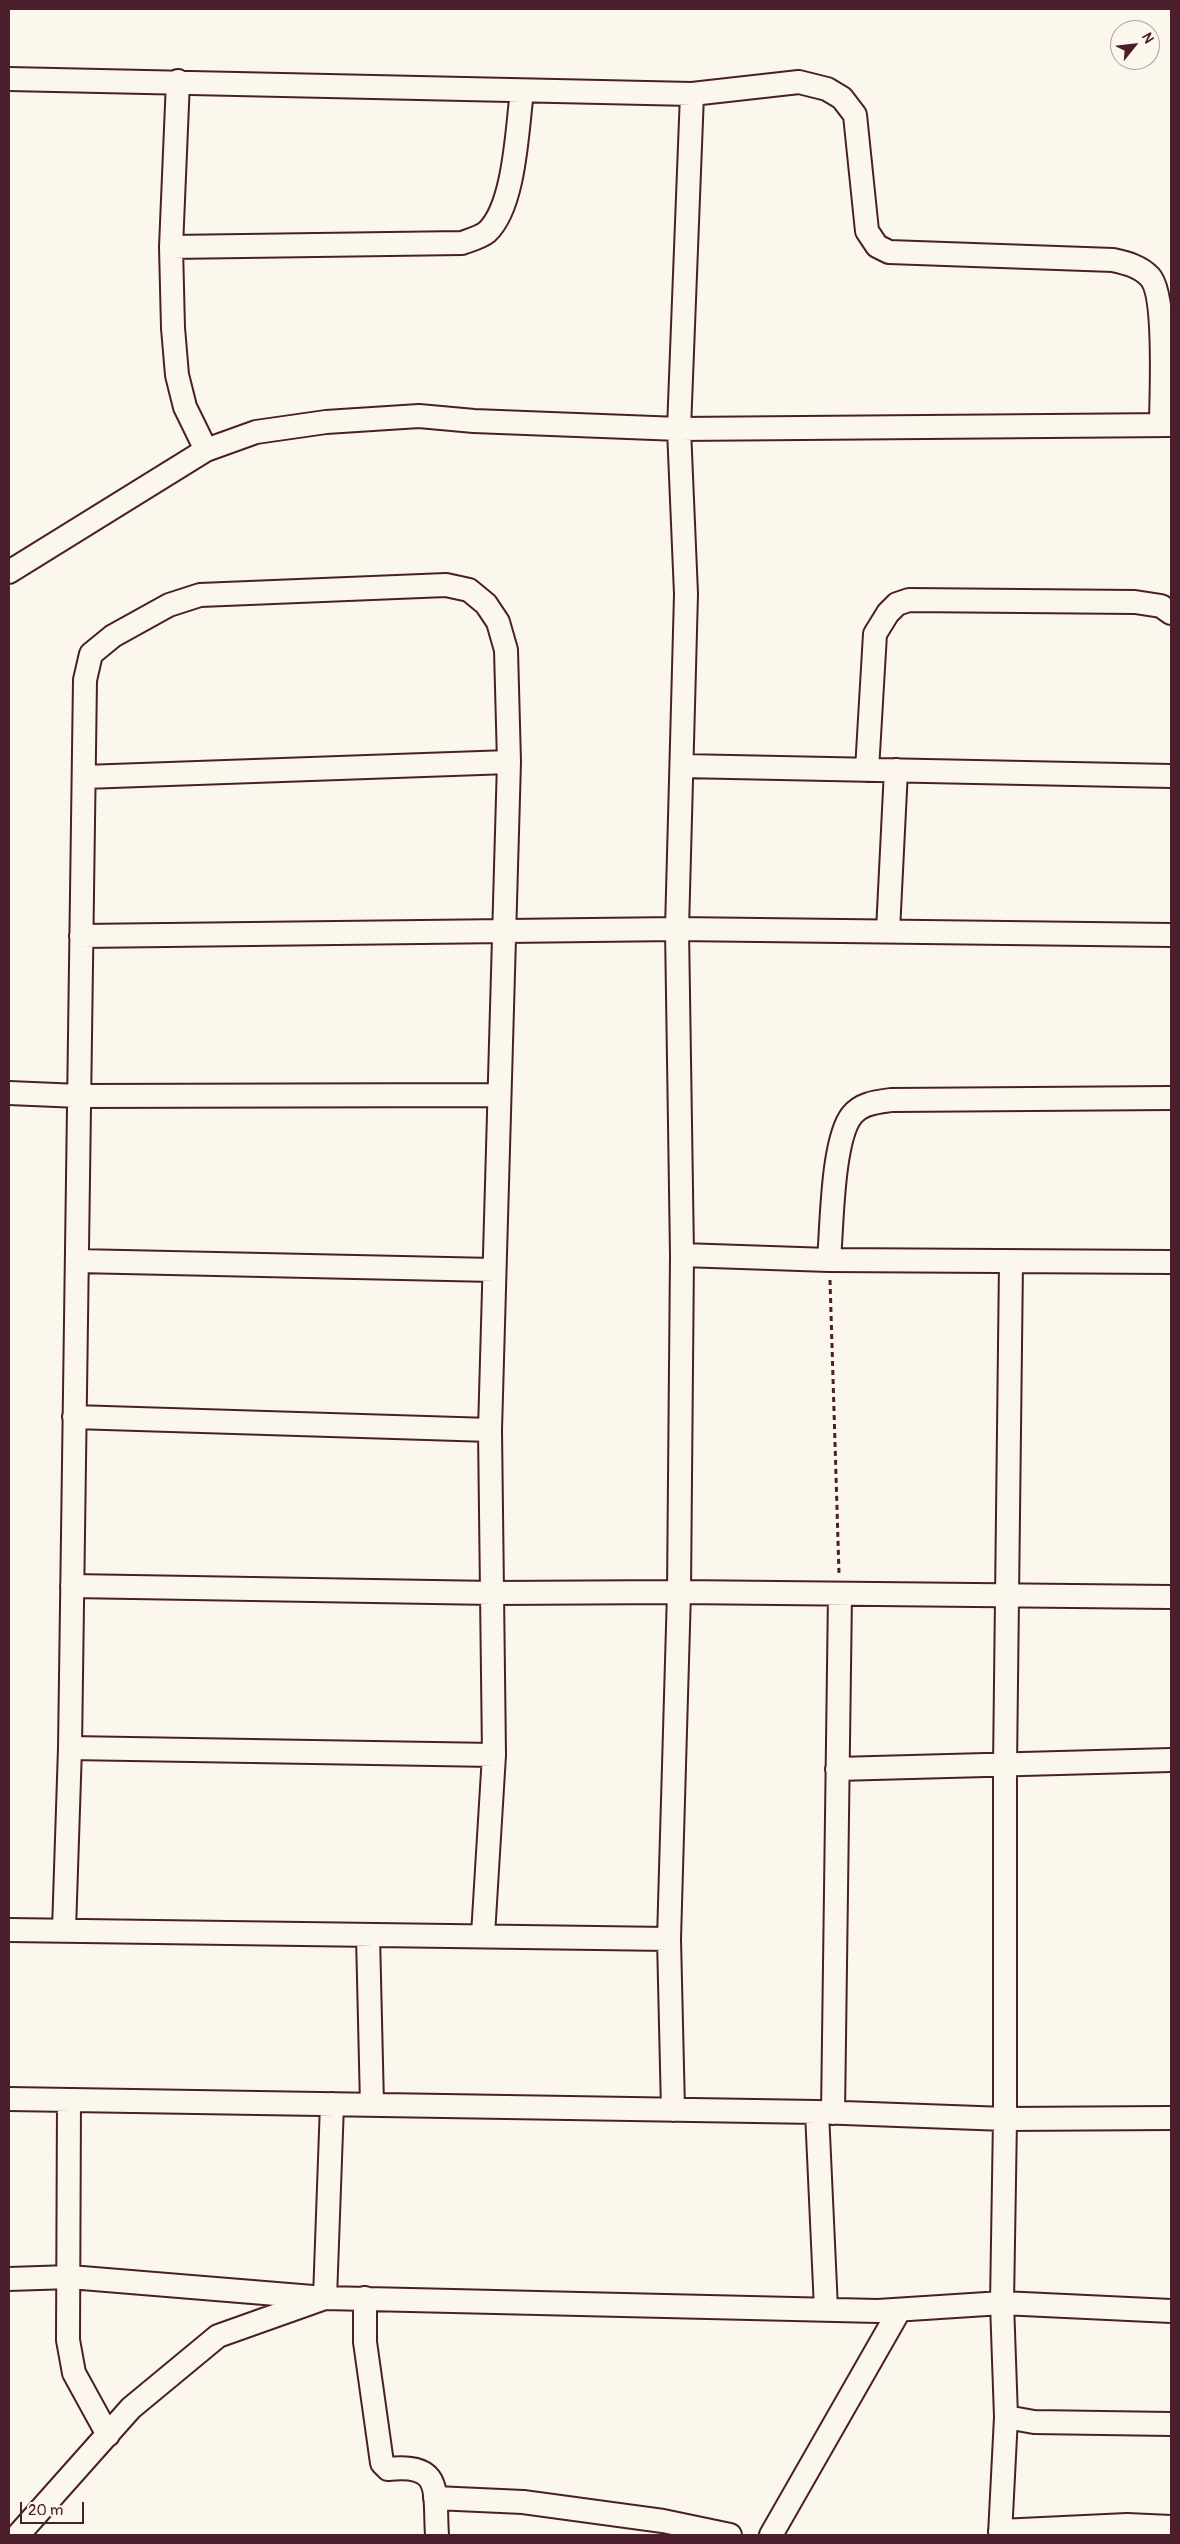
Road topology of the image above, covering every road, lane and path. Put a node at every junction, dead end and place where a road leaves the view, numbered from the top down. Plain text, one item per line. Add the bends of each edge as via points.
1 (9, 79) edge
2 (178, 81) junction
3 (522, 91) junction
4 (692, 94) junction
5 (171, 247) junction
6 (1166, 425) edge
7 (678, 429) junction
8 (206, 450) junction
9 (9, 572) edge
10 (1171, 614) edge
11 (509, 762) junction
12 (682, 766) junction
13 (867, 770) junction
14 (896, 770) junction
15 (1171, 776) edge
16 (84, 777) junction
17 (677, 929) junction
18 (505, 931) junction
19 (888, 931) junction
20 (1171, 935) edge
21 (81, 936) junction
22 (9, 1092) edge
23 (499, 1095) junction
24 (79, 1096) junction
25 (1171, 1098) edge
26 (682, 1255) junction
27 (77, 1260) junction
28 (829, 1260) junction
29 (1011, 1262) junction
30 (1171, 1262) edge
31 (494, 1270) junction
32 (74, 1417) junction
33 (490, 1430) junction
34 (72, 1586) junction
35 (679, 1592) junction
36 (493, 1593) junction
37 (840, 1594) junction
38 (1007, 1597) junction
39 (1171, 1597) edge
40 (70, 1748) junction
41 (494, 1755) junction
42 (1171, 1760) edge
43 (1005, 1766) junction
44 (837, 1769) junction
45 (9, 1930) edge
46 (64, 1930) junction
47 (483, 1935) junction
48 (368, 1936) junction
49 (669, 1939) junction
50 (9, 2099) edge
51 (70, 2100) junction
52 (332, 2104) junction
53 (372, 2105) junction
54 (673, 2110) junction
55 (825, 2112) junction
56 (1171, 2118) edge
57 (1005, 2120) junction
58 (70, 2277) junction
59 (9, 2279) edge
60 (325, 2298) junction
61 (365, 2298) junction
62 (1002, 2303) junction
63 (826, 2309) junction
64 (1171, 2310) edge
65 (899, 2311) junction
66 (1006, 2417) junction
67 (1171, 2424) edge
68 (108, 2436) junction
69 (434, 2498) junction
70 (1171, 2527) edge
71 (1000, 2533) edge
72 (18, 2535) edge
73 (437, 2535) edge
74 (730, 2535) edge
75 (771, 2535) edge

1 - 2 street
2 - 3 street
2 - 5 street
3 - 4 street
3 - 5 street via 508,192 500,215 486,233 462,243
4 - 6 street via 799,82 827,89 842,98 855,115 867,231 877,246 889,252 1112,260 1144,272 1157,290 1161,311
4 - 7 street
5 - 8 street via 177,375 185,407
6 - 7 street
7 - 8 street via 419,416 379,417 256,432
7 - 12 street via 686,594
8 - 9 street
10 - 13 street via 1161,606 1105,600 909,600 897,604 875,634
11 - 16 street
11 - 16 street via 506,650 498,622 486,604 469,590 446,585 246,592 200,595 169,605 113,636 91,654 85,680
11 - 18 street
12 - 13 street
12 - 17 street
13 - 14 street
14 - 15 street
14 - 19 street
16 - 21 street
17 - 18 street
17 - 19 street
17 - 26 street
18 - 21 street
18 - 23 street
19 - 20 street
21 - 24 street
22 - 24 street
23 - 24 street
23 - 31 street
24 - 27 street
25 - 28 street via 891,1100 865,1104 852,1115 843,1135 836,1173
26 - 28 street
26 - 35 street
27 - 31 street
27 - 32 street
28 - 29 street
28 - 37 path
29 - 30 street
29 - 38 street
31 - 33 street
32 - 33 street
32 - 34 street
33 - 36 street
34 - 36 street
34 - 40 street
35 - 36 street
35 - 37 street
35 - 49 street
36 - 41 street
37 - 38 street
37 - 44 street
38 - 39 street
38 - 43 street
40 - 41 street
40 - 46 street
41 - 47 street
42 - 43 street
43 - 44 street
43 - 57 street
44 - 55 street
45 - 46 street
46 - 48 street
47 - 48 street
47 - 49 street
48 - 53 street
49 - 54 street
50 - 51 street
51 - 52 street
51 - 58 street
52 - 53 street
52 - 60 street
53 - 54 street
54 - 55 street
55 - 57 street
55 - 63 street
56 - 57 street
57 - 62 street
58 - 59 street
58 - 60 street
58 - 68 street via 68,2340 74,2373
60 - 61 street
60 - 68 street via 218,2336 131,2408
61 - 63 street
61 - 69 street via 365,2342 382,2463 388,2469 407,2467 421,2470 434,2484
62 - 64 street
62 - 65 street
62 - 66 street
63 - 65 street
65 - 75 street
66 - 67 street via 1034,2422
66 - 71 street
68 - 72 street
69 - 73 street
69 - 74 street via 523,2502 663,2521
70 - 71 street via 1127,2525

